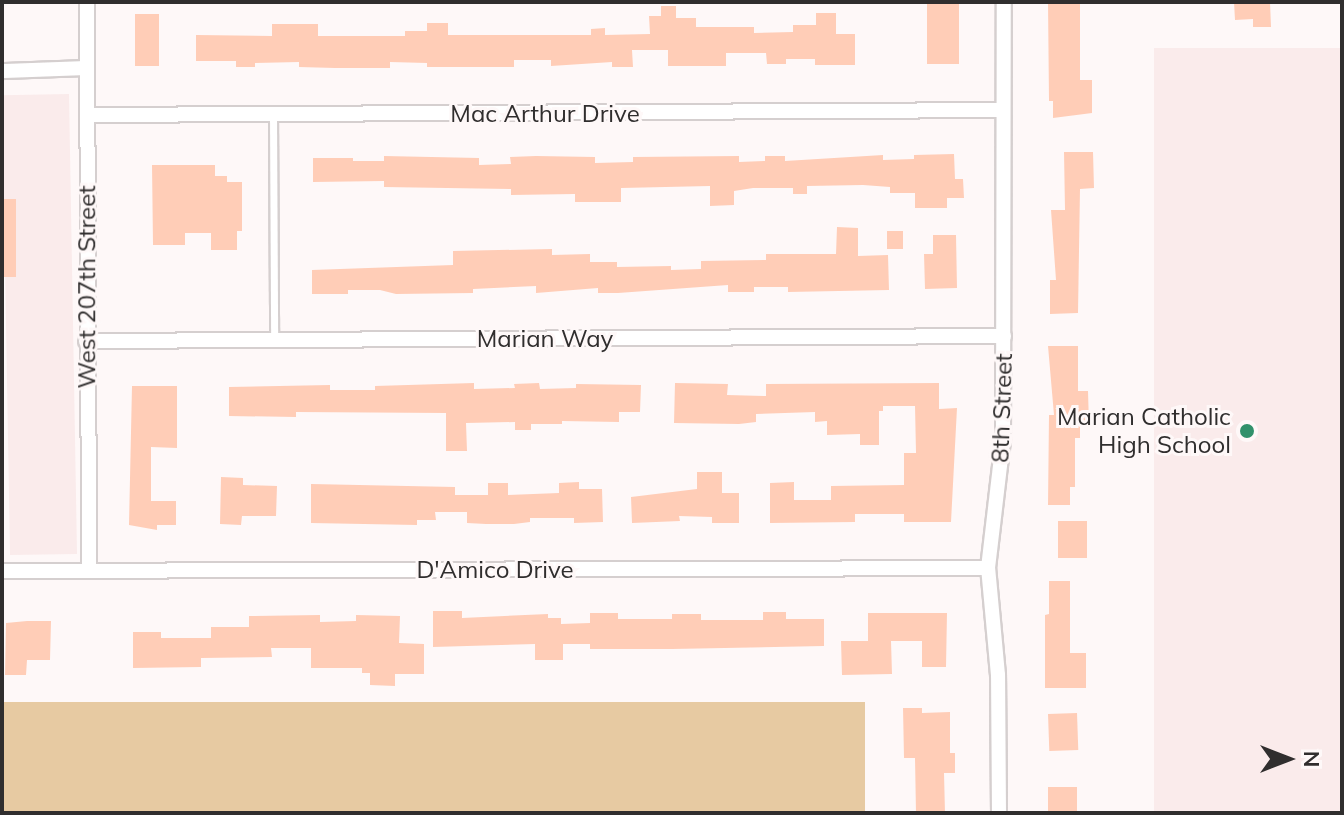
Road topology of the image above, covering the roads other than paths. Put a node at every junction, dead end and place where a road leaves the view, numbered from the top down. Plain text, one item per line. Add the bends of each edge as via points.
1 (87, 2) edge
2 (1004, 2) edge
3 (86, 68) junction
4 (2, 71) edge
5 (1003, 110) junction
6 (87, 115) junction
7 (273, 116) junction
8 (1004, 336) junction
9 (86, 341) junction
10 (274, 341) junction
11 (988, 568) junction
12 (2, 571) edge
13 (89, 571) junction
14 (999, 813) edge

1 - 3 street, West 207th Street
2 - 5 street, 8th Street
3 - 4 street
3 - 6 street, West 207th Street
5 - 7 street, Mac Arthur Drive
5 - 8 street, 8th Street
6 - 7 street, Mac Arthur Drive
6 - 9 street, West 207th Street
7 - 10 lane
8 - 10 street, Marian Way
8 - 11 street, 8th Street via 1002,467
9 - 10 street, Marian Way
9 - 13 street, West 207th Street
11 - 13 street, D'Amico Drive
11 - 14 street, 8th Street via 998,675
12 - 13 street, D'Amico Drive

